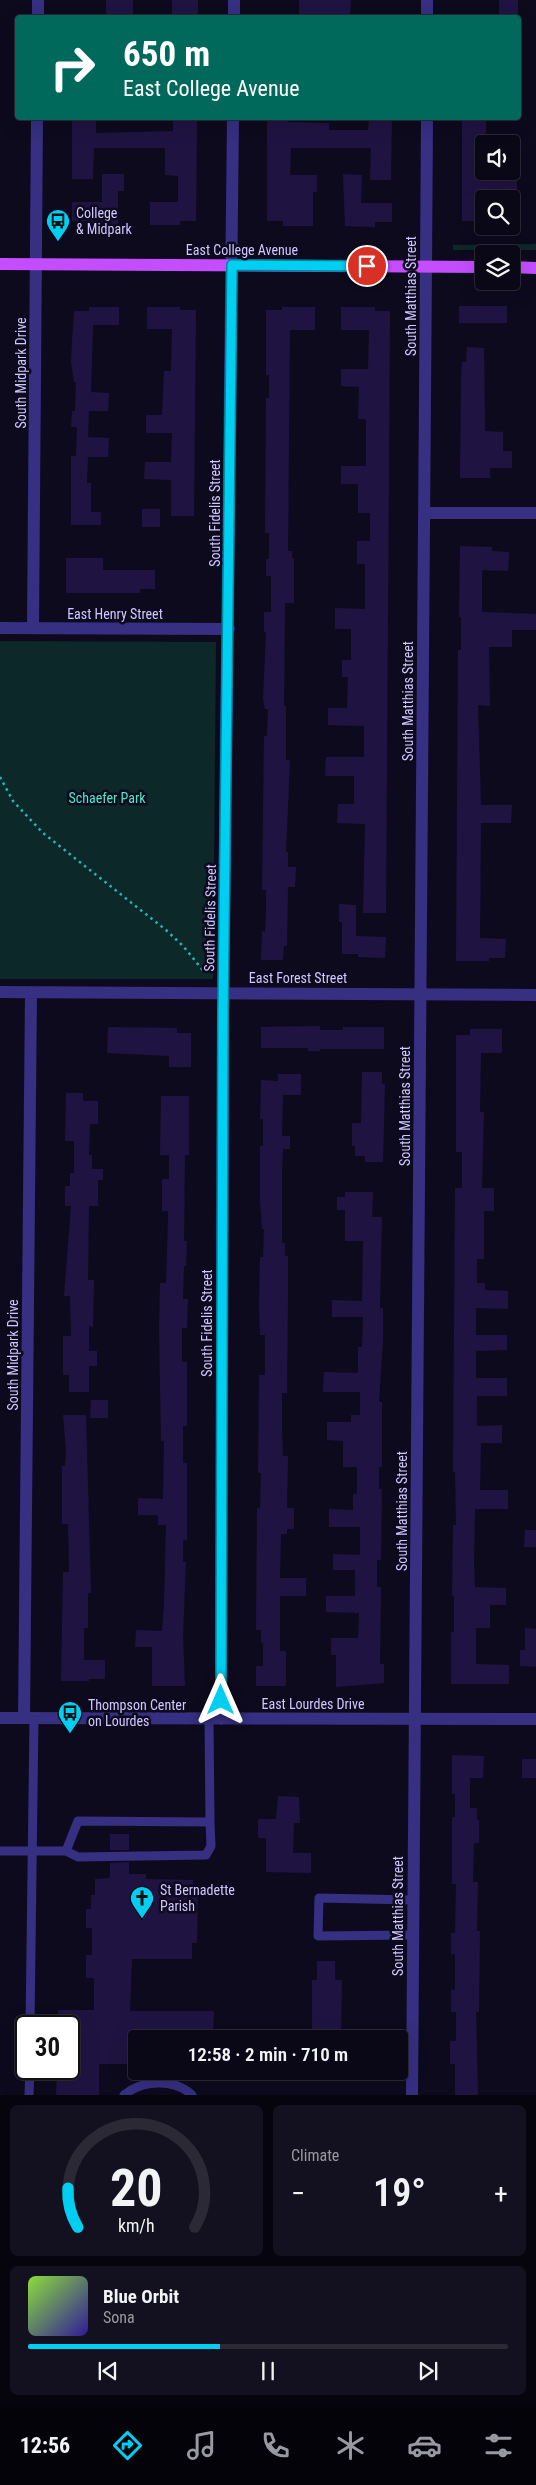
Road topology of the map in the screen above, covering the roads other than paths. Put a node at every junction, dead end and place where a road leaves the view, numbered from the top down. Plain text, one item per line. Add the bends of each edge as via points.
1 (38, 0) edge
2 (234, 0) edge
3 (427, 0) edge
4 (38, 15) edge
5 (234, 15) edge
6 (427, 15) edge
7 (37, 120) edge
8 (233, 120) edge
9 (427, 120) edge
10 (0, 264) edge
11 (36, 264) junction
12 (232, 265) junction
13 (426, 266) junction
14 (475, 267) edge
15 (520, 267) edge
16 (536, 268) edge
17 (424, 513) junction
18 (536, 513) edge
19 (0, 628) edge
20 (33, 628) junction
21 (229, 630) junction
22 (0, 992) edge
23 (31, 992) junction
24 (224, 993) junction
25 (421, 994) junction
26 (536, 995) edge
27 (0, 1718) edge
28 (29, 1718) junction
29 (215, 1719) junction
30 (536, 1719) edge
31 (416, 1720) junction
32 (210, 1822) junction
33 (0, 1852) edge
34 (33, 1852) junction
35 (66, 1852) junction
36 (413, 1900) junction
37 (413, 1935) junction
38 (30, 2015) edge
39 (30, 2080) edge
40 (30, 2095) edge
41 (124, 2095) edge
42 (192, 2095) edge
43 (412, 2095) edge

1 - 4 street
2 - 5 street
3 - 6 street
7 - 11 street, South Midpark Drive
8 - 12 street, South Fidelis Street
9 - 13 street, South Matthias Street
10 - 11 main road, East College Avenue
11 - 12 main road, East College Avenue
11 - 20 street, South Midpark Drive
12 - 13 main road, East College Avenue
12 - 21 street, South Fidelis Street
13 - 14 main road, East College Avenue
13 - 17 street, South Matthias Street
15 - 16 main road
17 - 18 street
17 - 25 street, South Matthias Street
19 - 20 street, East Henry Street
20 - 21 street, East Henry Street
21 - 24 street, South Fidelis Street
22 - 23 street, East Forest Street
23 - 24 street, East Forest Street
23 - 28 street, South Midpark Drive
24 - 25 street, East Forest Street
24 - 29 street, South Fidelis Street
25 - 26 street, East Forest Street
25 - 31 street, South Matthias Street
27 - 28 street, East Lourdes Drive
28 - 29 street, East Lourdes Drive
28 - 34 lane
29 - 31 street, East Lourdes Drive
29 - 32 lane
30 - 31 street, East Lourdes Drive
31 - 36 street, South Matthias Street
32 - 35 lane via 78,1821
32 - 35 lane via 212,1846 206,1855 78,1857
33 - 34 lane
34 - 35 lane
34 - 38 lane
36 - 37 street, South Matthias Street
36 - 37 lane via 319,1898 318,1936
37 - 43 street, South Matthias Street
39 - 40 lane
41 - 42 lane via 132,2088 154,2084 173,2085

